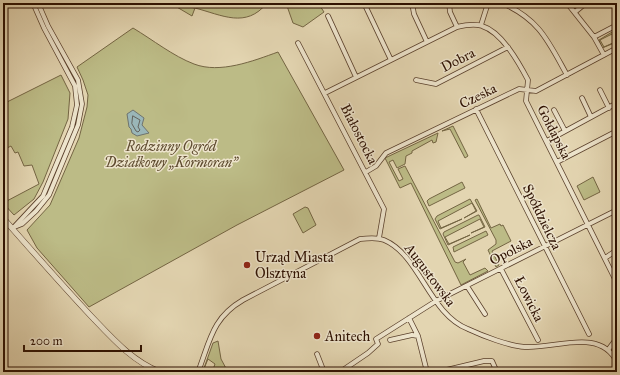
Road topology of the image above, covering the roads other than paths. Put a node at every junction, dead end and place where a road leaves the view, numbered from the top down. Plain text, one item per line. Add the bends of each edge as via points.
1 (33, 3) edge
2 (38, 3) edge
3 (364, 3) edge
4 (412, 3) edge
5 (449, 3) edge
6 (488, 3) edge
7 (502, 3) edge
8 (567, 3) edge
9 (586, 3) edge
10 (576, 12) junction
11 (328, 16) dead end
12 (481, 25) junction
13 (617, 25) edge
14 (457, 27) junction
15 (594, 37) junction
16 (427, 42) junction
17 (298, 43) dead end
18 (508, 47) junction
19 (617, 48) edge
20 (604, 55) junction
21 (391, 60) junction
22 (567, 75) junction
23 (356, 77) junction
24 (416, 80) dead end
25 (600, 90) dead end
26 (527, 91) junction
27 (325, 93) junction
28 (582, 98) dead end
29 (617, 104) edge
30 (609, 108) junction
31 (476, 109) junction
32 (554, 110) dead end
33 (591, 117) junction
34 (565, 131) junction
35 (617, 131) edge
36 (546, 141) junction
37 (557, 162) junction
38 (366, 172) junction
39 (617, 210) edge
40 (3, 218) edge
41 (587, 225) junction
42 (12, 228) junction
43 (379, 238) junction
44 (545, 247) junction
45 (617, 250) edge
46 (605, 258) junction
47 (501, 269) junction
48 (617, 283) edge
49 (467, 286) junction
50 (436, 301) junction
51 (485, 314) dead end
52 (410, 318) junction
53 (589, 334) dead end
54 (418, 336) junction
55 (617, 338) edge
56 (390, 340) dead end
57 (538, 340) dead end
58 (608, 350) junction
59 (317, 354) dead end
60 (617, 362) edge
61 (160, 372) edge
62 (198, 372) edge
63 (324, 372) edge
64 (340, 372) edge
65 (427, 372) edge
66 (438, 372) edge
67 (497, 372) edge

1 - 42 street via 75,86 77,105 72,127 43,196
2 - 42 street via 78,80 82,104 78,125 49,195 36,212 22,224
3 - 21 street
4 - 16 street via 414,14
5 - 14 street
6 - 12 street
7 - 22 street via 523,14 538,26
8 - 10 street
9 - 10 street
10 - 15 street
11 - 23 street
12 - 14 street via 468,24
12 - 18 street, Gołdapska
13 - 15 street
14 - 16 street
15 - 20 street
16 - 21 street
17 - 27 street, Białostocka
18 - 24 street, Dobra via 436,84
18 - 26 street, Gołdapska via 528,80
19 - 20 street, Czeska
20 - 22 street, Czeska
21 - 23 street
22 - 26 street, Czeska via 536,91
23 - 27 street
25 - 30 street
26 - 31 street, Czeska via 519,89
26 - 36 street, Gołdapska via 526,101
27 - 38 street, Białostocka
28 - 33 street
29 - 30 street
30 - 33 street
31 - 38 street, Czeska via 386,153 376,166
31 - 44 street, Spółdzielcza
32 - 34 street
33 - 34 street
34 - 36 street
35 - 37 street
36 - 37 street, Gołdapska
37 - 41 street, Gołdapska
38 - 43 street, Białostocka via 384,209
39 - 41 street, Opolska
40 - 42 street
41 - 44 street, Opolska
41 - 46 street, Gołdapska
42 - 61 street via 55,279 117,342 146,366
43 - 50 street, Augustowska via 405,256
43 - 62 street via 360,239 233,305 216,324
44 - 47 street, Opolska
44 - 53 street, Spółdzielcza
45 - 46 street
46 - 48 street, Gołdapska
47 - 49 street, Opolska
47 - 57 street, Łowicka
49 - 50 street, Opolska
49 - 51 street
50 - 52 street, Opolska
50 - 58 street, Augustowska via 448,317 459,326 515,345 531,347 589,342 599,344
52 - 54 street
52 - 64 street via 376,339 378,344
54 - 56 street
54 - 65 street
55 - 58 street
58 - 60 street, Augustowska
59 - 63 street
66 - 67 street via 484,360 492,361

